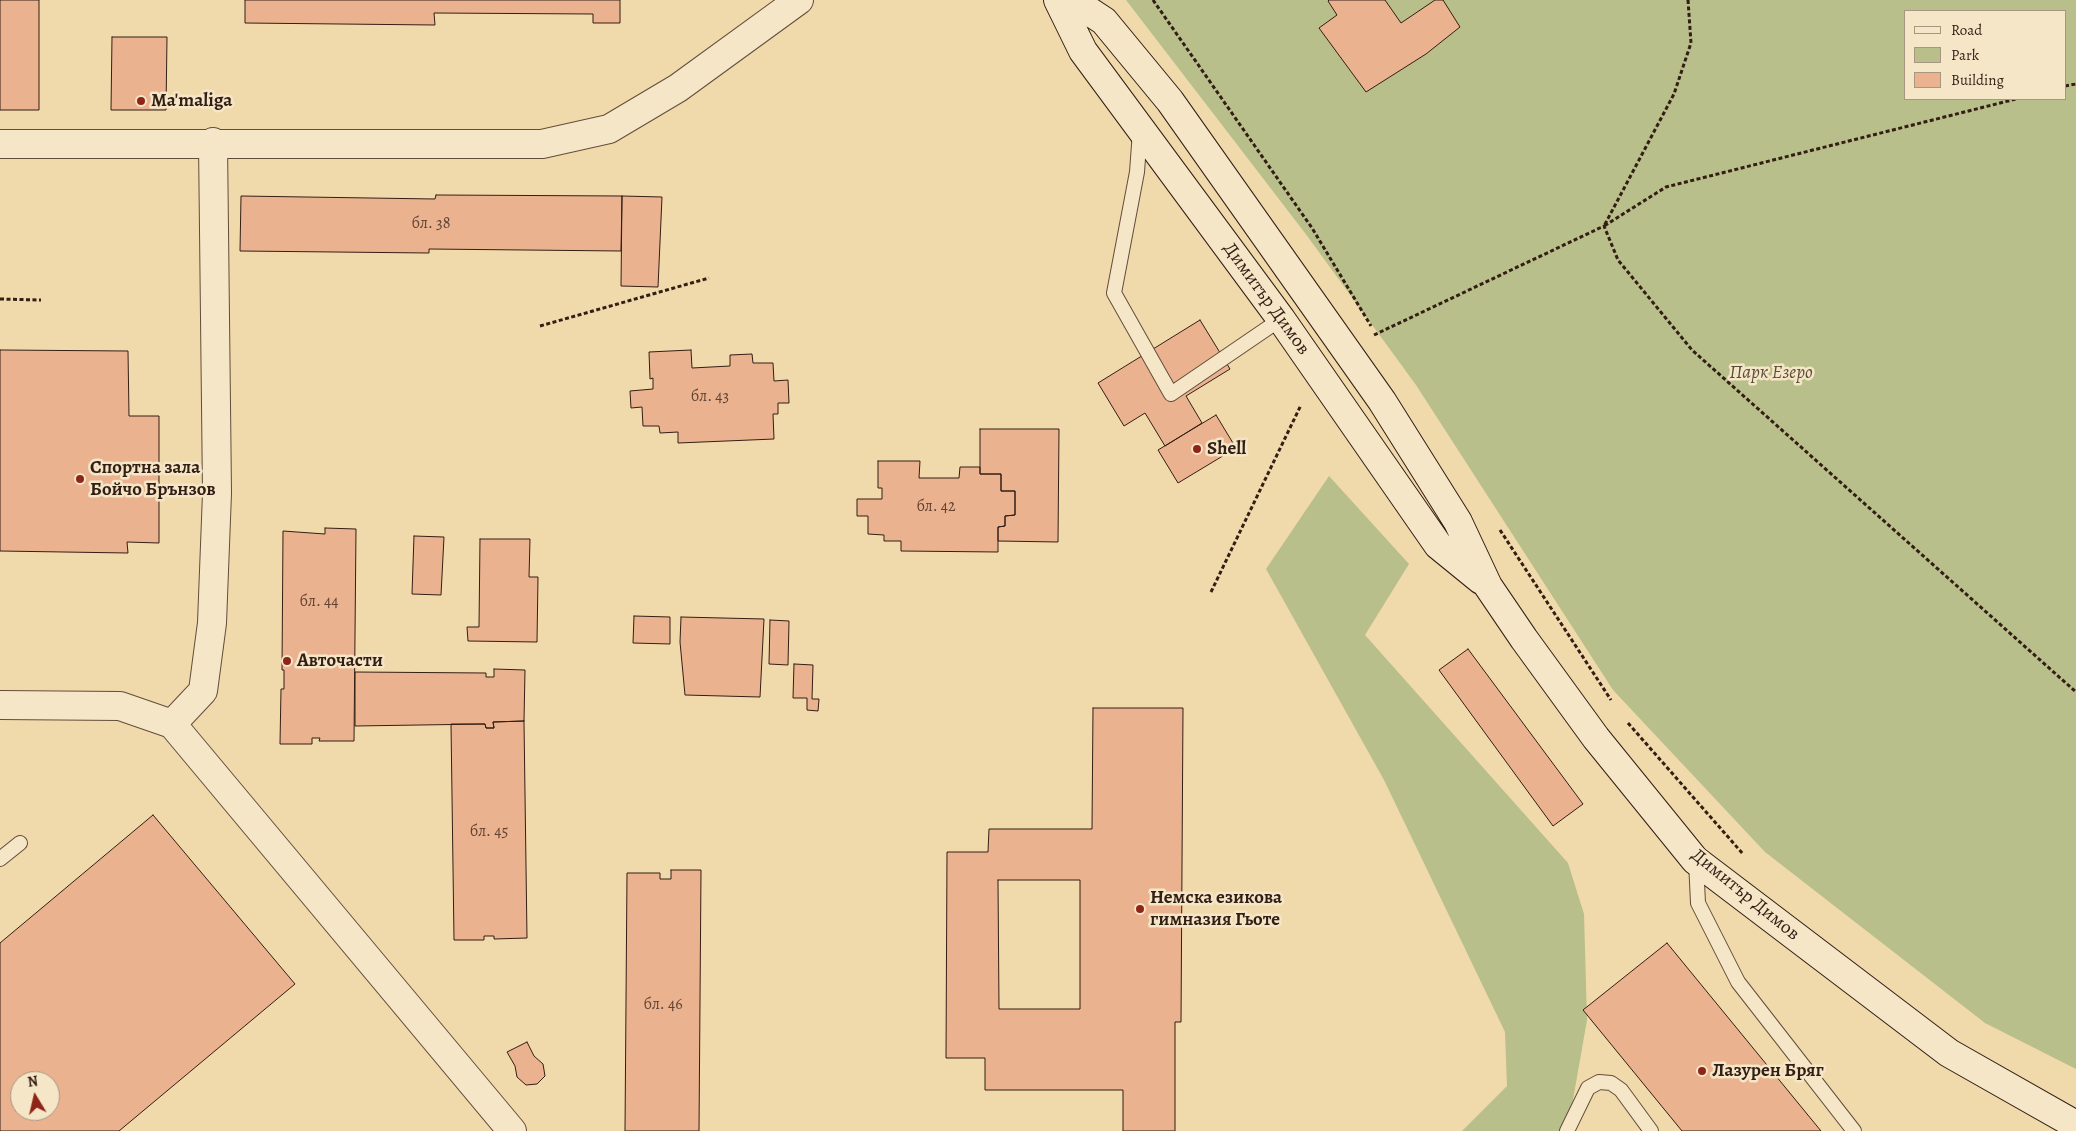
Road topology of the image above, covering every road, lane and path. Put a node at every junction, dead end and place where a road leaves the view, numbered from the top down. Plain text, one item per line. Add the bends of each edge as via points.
1 (798, 0) edge
2 (1058, 0) edge
3 (1072, 0) edge
4 (1153, 0) edge
5 (1688, 0) edge
6 (2012, 100) edge
7 (1140, 125) junction
8 (213, 142) junction
9 (0, 144) edge
10 (1604, 226) junction
11 (709, 278) dead end
12 (0, 298) edge
13 (41, 300) dead end
14 (1281, 319) junction
15 (540, 326) dead end
16 (1376, 334) junction
17 (1370, 336) dead end
18 (1380, 342) dead end
19 (1302, 403) dead end
20 (1495, 522) dead end
21 (1488, 586) junction
22 (1212, 592) dead end
23 (2076, 692) edge
24 (0, 705) edge
25 (1614, 705) dead end
26 (1626, 720) dead end
27 (172, 724) junction
28 (20, 843) dead end
29 (1747, 858) dead end
30 (0, 859) edge
31 (1695, 860) junction
32 (2076, 1125) edge
33 (512, 1131) edge
34 (1567, 1131) edge
35 (1651, 1131) edge
36 (1854, 1131) edge

1 - 8 main road via 678,88 609,129 542,144
2 - 7 main road, Димитър Димов via 1083,51
3 - 21 main road, Димитър Димов via 1104,21 1170,101 1382,402 1458,522
4 - 16 path via 1312,228
5 - 10 path via 1692,43 1674,94
6 - 10 path via 1666,187
7 - 14 main road, Димитър Димов
7 - 14 lane via 1137,172 1114,293 1171,394
8 - 9 main road
8 - 27 main road via 217,493 212,623 203,691
10 - 16 path
10 - 23 path via 1618,260 1692,350
11 - 15 path
12 - 13 path
14 - 21 main road, Димитър Димов via 1438,545
16 - 17 path
16 - 18 path
19 - 22 path
20 - 25 path
21 - 31 main road, Димитър Димов via 1596,738
24 - 27 main road via 120,706
26 - 29 path
27 - 33 main road
28 - 30 lane
31 - 32 main road, Димитър Димов via 1949,1053
31 - 36 lane via 1698,903 1738,982
34 - 35 lane via 1588,1088 1599,1082 1611,1082 1621,1090

